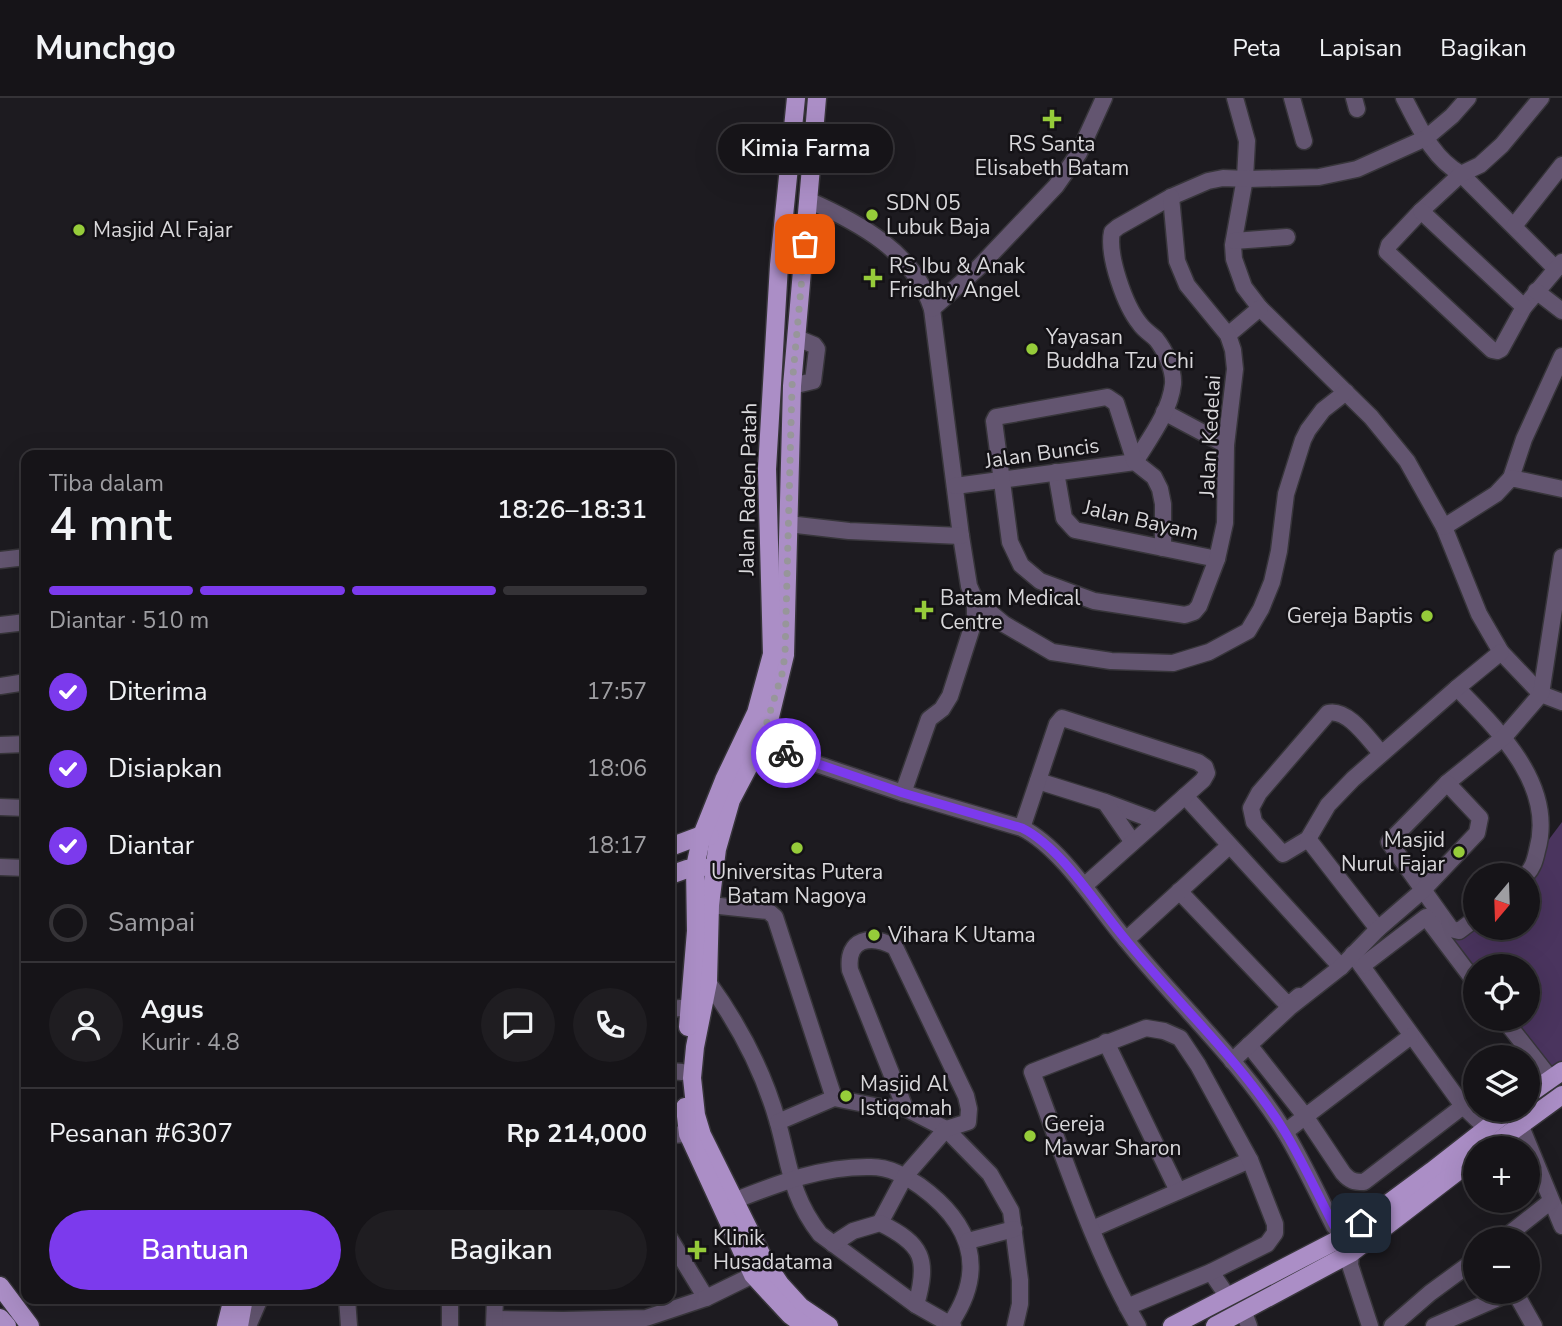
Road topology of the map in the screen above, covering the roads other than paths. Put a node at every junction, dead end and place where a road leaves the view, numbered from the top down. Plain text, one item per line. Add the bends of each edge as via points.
1 (796, 98) edge
2 (817, 98) edge
3 (1104, 98) edge
4 (1235, 98) edge
5 (1292, 98) edge
6 (1404, 98) edge
7 (1468, 98) edge
8 (1541, 98) edge
9 (1426, 138) junction
10 (1304, 141) dead end
11 (1562, 165) edge
12 (1461, 174) junction
13 (1245, 178) junction
14 (1171, 197) junction
15 (808, 200) junction
16 (1421, 211) junction
17 (1514, 226) junction
18 (1287, 237) dead end
19 (1234, 242) junction
20 (779, 265) junction
21 (1559, 265) edge
22 (803, 267) junction
23 (1536, 291) junction
24 (1524, 307) junction
25 (1260, 308) junction
26 (932, 310) junction
27 (1562, 311) edge
28 (1228, 335) junction
29 (1562, 356) edge
30 (1346, 392) junction
31 (1164, 412) junction
32 (1226, 445) junction
33 (1135, 462) junction
34 (1056, 472) junction
35 (1511, 478) junction
36 (1001, 479) junction
37 (955, 486) junction
38 (1562, 489) edge
39 (788, 524) junction
40 (1444, 527) junction
41 (961, 536) junction
42 (1163, 548) junction
43 (1562, 557) edge
44 (21, 558) edge
45 (1217, 559) junction
46 (0, 561) edge
47 (975, 600) junction
48 (21, 623) edge
49 (0, 625) edge
50 (1501, 652) junction
51 (21, 683) edge
52 (0, 687) edge
53 (1457, 688) junction
54 (1541, 694) junction
55 (1562, 702) edge
56 (1504, 737) junction
57 (21, 744) edge
58 (760, 744) junction
59 (0, 745) edge
60 (1381, 753) junction
61 (1038, 781) junction
62 (1447, 783) junction
63 (903, 793) junction
64 (1185, 796) junction
65 (1105, 802) junction
66 (0, 807) edge
67 (21, 808) edge
68 (1156, 821) junction
69 (1022, 828) junction
70 (711, 836) junction
71 (1308, 839) junction
72 (1132, 841) junction
73 (675, 845) edge
74 (1229, 846) junction
75 (1534, 863) edge
76 (0, 867) edge
77 (21, 867) edge
78 (695, 867) junction
79 (713, 867) junction
80 (675, 873) edge
81 (1084, 886) junction
82 (1179, 891) junction
83 (1422, 891) junction
84 (710, 905) junction
85 (1463, 928) edge
86 (1378, 929) junction
87 (1126, 940) junction
88 (1358, 960) junction
89 (1338, 965) junction
90 (1463, 966) edge
91 (708, 982) junction
92 (691, 1007) junction
93 (675, 1009) edge
94 (1411, 1036) junction
95 (1106, 1042) junction
96 (1249, 1045) junction
97 (1233, 1061) junction
98 (1540, 1065) edge
99 (676, 1072) edge
100 (1556, 1075) edge
101 (1540, 1086) edge
102 (1463, 1094) edge
103 (1562, 1095) edge
104 (834, 1098) junction
105 (1463, 1106) edge
106 (1540, 1106) edge
107 (905, 1108) junction
108 (1305, 1116) junction
109 (778, 1122) junction
110 (1482, 1122) edge
111 (1504, 1122) edge
112 (1514, 1122) edge
113 (1521, 1122) edge
114 (1486, 1128) junction
115 (946, 1129) junction
116 (1284, 1132) junction
117 (679, 1134) edge
118 (1501, 1136) edge
119 (1250, 1160) junction
120 (1463, 1164) edge
121 (905, 1176) junction
122 (1438, 1177) junction
123 (790, 1179) junction
124 (1178, 1191) junction
125 (1558, 1197) edge
126 (736, 1200) junction
127 (880, 1223) junction
128 (1562, 1226) edge
129 (1519, 1227) edge
130 (1014, 1229) junction
131 (1092, 1229) junction
132 (968, 1241) junction
133 (834, 1244) junction
134 (1347, 1245) junction
135 (675, 1247) edge
136 (1463, 1269) edge
137 (1211, 1272) junction
138 (753, 1275) junction
139 (0, 1286) edge
140 (1228, 1297) junction
141 (706, 1298) junction
142 (235, 1304) edge
143 (252, 1304) edge
144 (347, 1304) edge
145 (450, 1304) edge
146 (495, 1304) edge
147 (1485, 1304) edge
148 (1520, 1304) edge
149 (916, 1305) junction
150 (1127, 1307) junction
151 (0, 1318) edge
152 (1246, 1318) edge
153 (495, 1322) edge
154 (564, 1323) edge
155 (240, 1325) edge
156 (952, 1325) edge
157 (7, 1326) edge
158 (30, 1326) edge
159 (349, 1326) edge
160 (450, 1326) edge
161 (805, 1326) edge
162 (829, 1326) edge
163 (1015, 1326) edge
164 (1138, 1326) edge
165 (1172, 1326) edge
166 (1215, 1326) edge
167 (1370, 1326) edge
168 (1392, 1326) edge
169 (1434, 1326) edge
170 (1534, 1326) edge

1 - 20 main road, Jalan Raden Patah
2 - 15 main road, Jalan Raden Patah
3 - 26 street via 1063,177 1004,242
4 - 13 street via 1247,141
5 - 10 street
6 - 9 street
7 - 9 street
8 - 12 street via 1502,145 1480,165
9 - 12 street via 1450,168
9 - 13 street via 1341,174
11 - 17 street
12 - 16 street
12 - 17 street
13 - 14 street via 1208,181
13 - 19 street
14 - 28 street, Jalan Kedelai via 1177,261 1186,285
14 - 31 street via 1118,227 1110,241 1131,310 1157,340 1170,368 1172,387
15 - 22 main road, Jalan Raden Patah
15 - 26 street via 857,223 895,252 917,277
16 - 24 street
16 - 24 street via 1387,251 1492,350 1501,349
17 - 21 street
18 - 19 street
19 - 25 street via 1237,274
20 - 22 main road
20 - 70 main road, Jalan Raden Patah via 767,469 772,654 756,713 724,780
21 - 23 street
22 - 39 main road, Jalan Raden Patah via 792,386
23 - 24 street
23 - 27 street
25 - 28 street
25 - 30 street
26 - 37 street
28 - 32 street, Jalan Kedelai via 1235,369
29 - 35 street
30 - 40 street via 1407,461
30 - 47 street via 1323,410 1308,430 1286,494 1279,551 1266,597 1248,631 1209,652 1173,663 1111,662 1052,652 1003,624
31 - 32 street
31 - 33 street
32 - 45 street, Jalan Kedelai via 1226,514
33 - 34 street, Jalan Buncis
33 - 36 street via 1116,403 1107,397 996,416
33 - 42 street via 1154,477 1160,489
34 - 36 street, Jalan Buncis
34 - 42 street, Jalan Bayam via 1063,518 1074,530
35 - 38 street
35 - 40 street via 1496,494
36 - 37 street, Jalan Buncis
36 - 45 street, Jalan Kedelai via 1010,541 1021,565 1040,582 1094,601 1185,615 1199,606
37 - 41 street
39 - 41 street
39 - 58 main road, Jalan Raden Patah via 785,655
40 - 50 street via 1479,614
41 - 47 street
42 - 45 street, Jalan Bayam
43 - 54 street
44 - 46 street
47 - 63 street via 975,618 950,696 929,719
48 - 49 street
50 - 53 street
50 - 54 street
51 - 52 street
53 - 56 street
53 - 60 street
54 - 55 street
54 - 56 street
56 - 62 street
56 - 75 street via 1541,808
57 - 59 street
58 - 63 street
58 - 70 main road, Jalan Raden Patah
60 - 71 street via 1328,805
60 - 71 street via 1337,712 1328,713 1306,737 1251,808 1254,822 1283,854
61 - 64 street via 1056,724 1067,718 1198,762 1207,773
61 - 65 street
61 - 69 street
62 - 83 street via 1390,842
62 - 83 street via 1475,811 1480,825 1473,839
63 - 69 street
64 - 68 street
64 - 74 street
65 - 68 street
65 - 72 street
66 - 67 street
68 - 72 street
69 - 81 street via 1038,836
70 - 73 main road
70 - 78 main road, Jalan Raden Patah
70 - 79 main road, Jalan Raden Patah
71 - 86 street
72 - 81 street
74 - 82 street
74 - 89 street
76 - 77 street
78 - 79 main road
78 - 80 main road
78 - 92 main road, Jalan Raden Patah
79 - 84 main road, Jalan Raden Patah
81 - 87 street
82 - 87 street
82 - 89 street via 1285,1002 1292,1002
83 - 85 street via 1453,930
83 - 86 street
84 - 91 main road, Jalan Raden Patah
84 - 104 street via 768,911 775,916
86 - 88 street
87 - 97 street
88 - 89 street
88 - 90 street via 1426,917
88 - 94 street
89 - 96 street
91 - 109 street via 740,1028
91 - 126 main road, Jalan Raden Patah via 692,1077 696,1115
92 - 93 street
92 - 99 main road, Jalan Raden Patah
94 - 102 street
94 - 108 street
95 - 119 street via 1146,1028 1180,1038
95 - 124 street
95 - 131 street via 1032,1072
96 - 97 street
96 - 108 street
97 - 116 street
98 - 100 street
99 - 117 main road, Jalan Raden Patah
100 - 101 main road
103 - 106 main road
104 - 107 street
104 - 109 street
105 - 108 street via 1364,1182 1350,1180
107 - 115 street
107 - 115 street via 850,970 852,950 872,939 895,947 966,1096 968,1122
108 - 116 street
109 - 123 street
110 - 114 street
111 - 114 main road
112 - 118 main road
113 - 125 street
114 - 122 main road
115 - 121 street
115 - 130 street via 990,1174 1011,1211
116 - 134 street
117 - 138 main road, Jalan Raden Patah
119 - 124 street
119 - 137 street via 1275,1233 1267,1244
120 - 122 main road
121 - 123 street via 872,1167
121 - 127 street
121 - 132 street via 938,1199
122 - 134 main road
123 - 126 street
123 - 133 street via 810,1220
124 - 131 street
125 - 128 street
125 - 129 street
126 - 162 main road, Jalan Raden Patah via 780,1284 801,1307
127 - 133 street via 853,1231
127 - 149 street via 916,1246 922,1259
130 - 132 street
130 - 163 street via 1020,1280
131 - 150 street
132 - 156 street via 971,1269 965,1298
133 - 149 street
134 - 140 main road
134 - 152 main road
134 - 167 street
135 - 141 street
136 - 168 street
137 - 140 street
137 - 150 street
138 - 141 street
138 - 161 main road, Jalan Raden Patah
139 - 158 main road
140 - 165 main road
141 - 154 street via 646,1318
142 - 155 main road
143 - 155 main road
144 - 159 street
145 - 160 street
146 - 153 street
147 - 169 street
148 - 170 street
149 - 156 street
150 - 164 street
151 - 157 main road
152 - 166 main road
153 - 154 street

